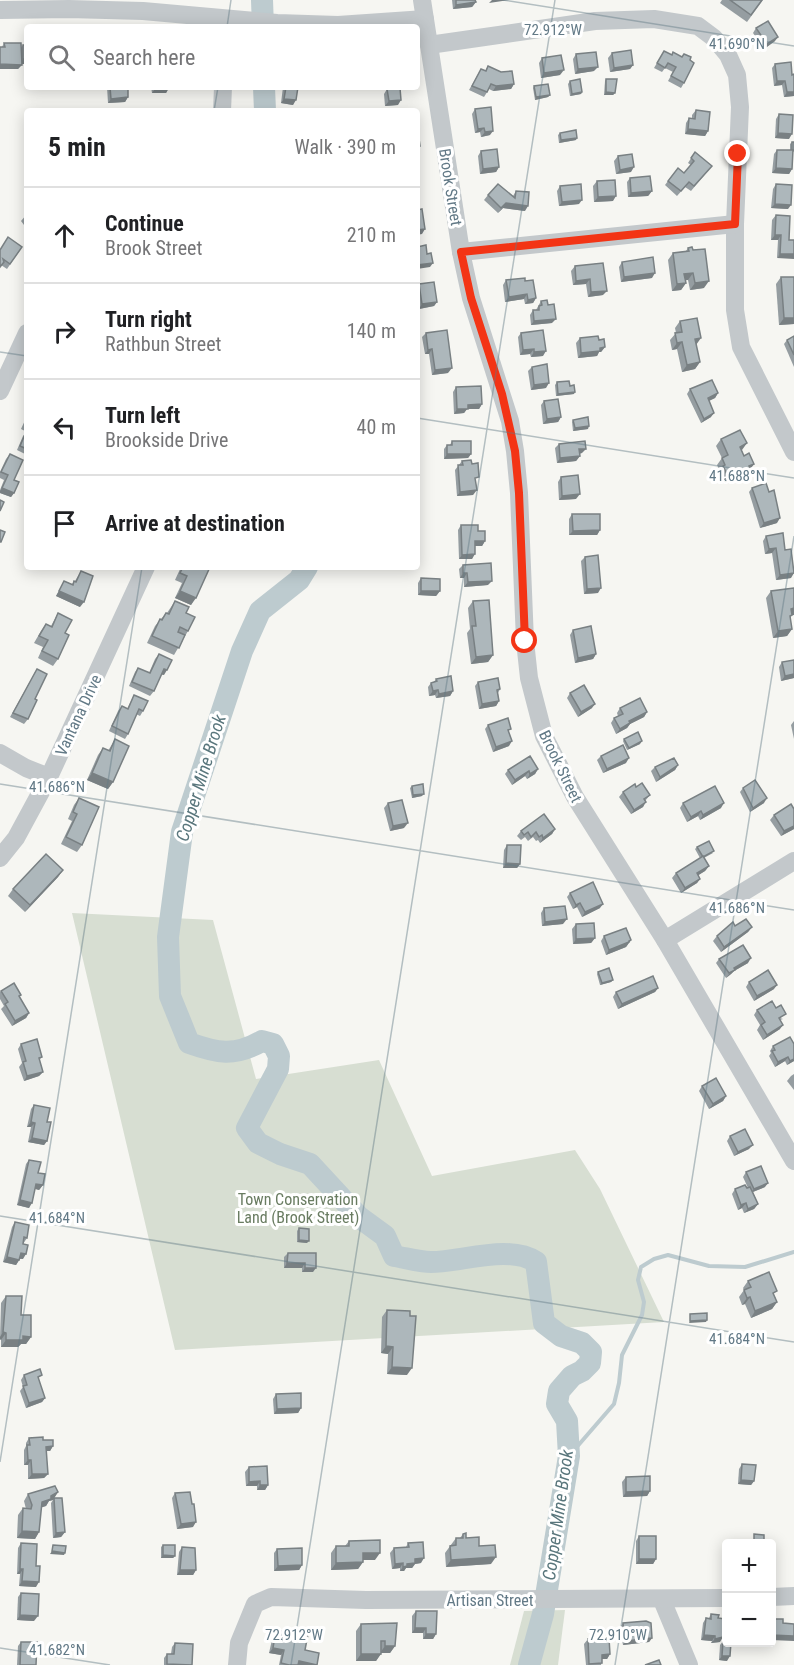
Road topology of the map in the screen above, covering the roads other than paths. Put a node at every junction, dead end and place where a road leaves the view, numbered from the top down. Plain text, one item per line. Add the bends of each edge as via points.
1 (422, 0) edge
2 (145, 5) edge
3 (0, 10) edge
4 (425, 20) junction
5 (226, 23) edge
6 (308, 24) edge
7 (355, 24) edge
8 (429, 45) junction
9 (223, 90) edge
10 (222, 108) edge
11 (735, 224) junction
12 (461, 252) junction
13 (24, 339) edge
14 (0, 391) edge
15 (789, 426) edge
16 (794, 452) edge
17 (145, 570) edge
18 (0, 753) edge
19 (49, 777) junction
20 (0, 858) edge
21 (794, 861) edge
22 (665, 940) junction
23 (794, 1161) edge
24 (794, 1596) edge
25 (776, 1597) edge
26 (722, 1598) edge
27 (662, 1600) junction
28 (237, 1665) edge
29 (689, 1665) edge

1 - 4 street, Brook Street
2 - 3 street
2 - 5 street
4 - 7 street
4 - 8 street, Brook Street
5 - 6 street via 249,20
8 - 11 street via 595,21 654,20 698,26 728,55 737,75 740,107
8 - 12 street, Brook Street
9 - 10 street
11 - 12 street
11 - 15 street via 735,309 741,347
12 - 22 street, Brook Street via 515,451 525,641 535,708 544,736 575,797
13 - 14 street
15 - 16 street
17 - 19 street, Vantana Drive
18 - 19 street
19 - 20 street, Vantana Drive via 16,838
21 - 22 street
22 - 23 street, Brook Street
24 - 25 street
26 - 27 street, Artisan Street
27 - 28 street, Artisan Street via 271,1597 255,1604 239,1643
27 - 29 street

